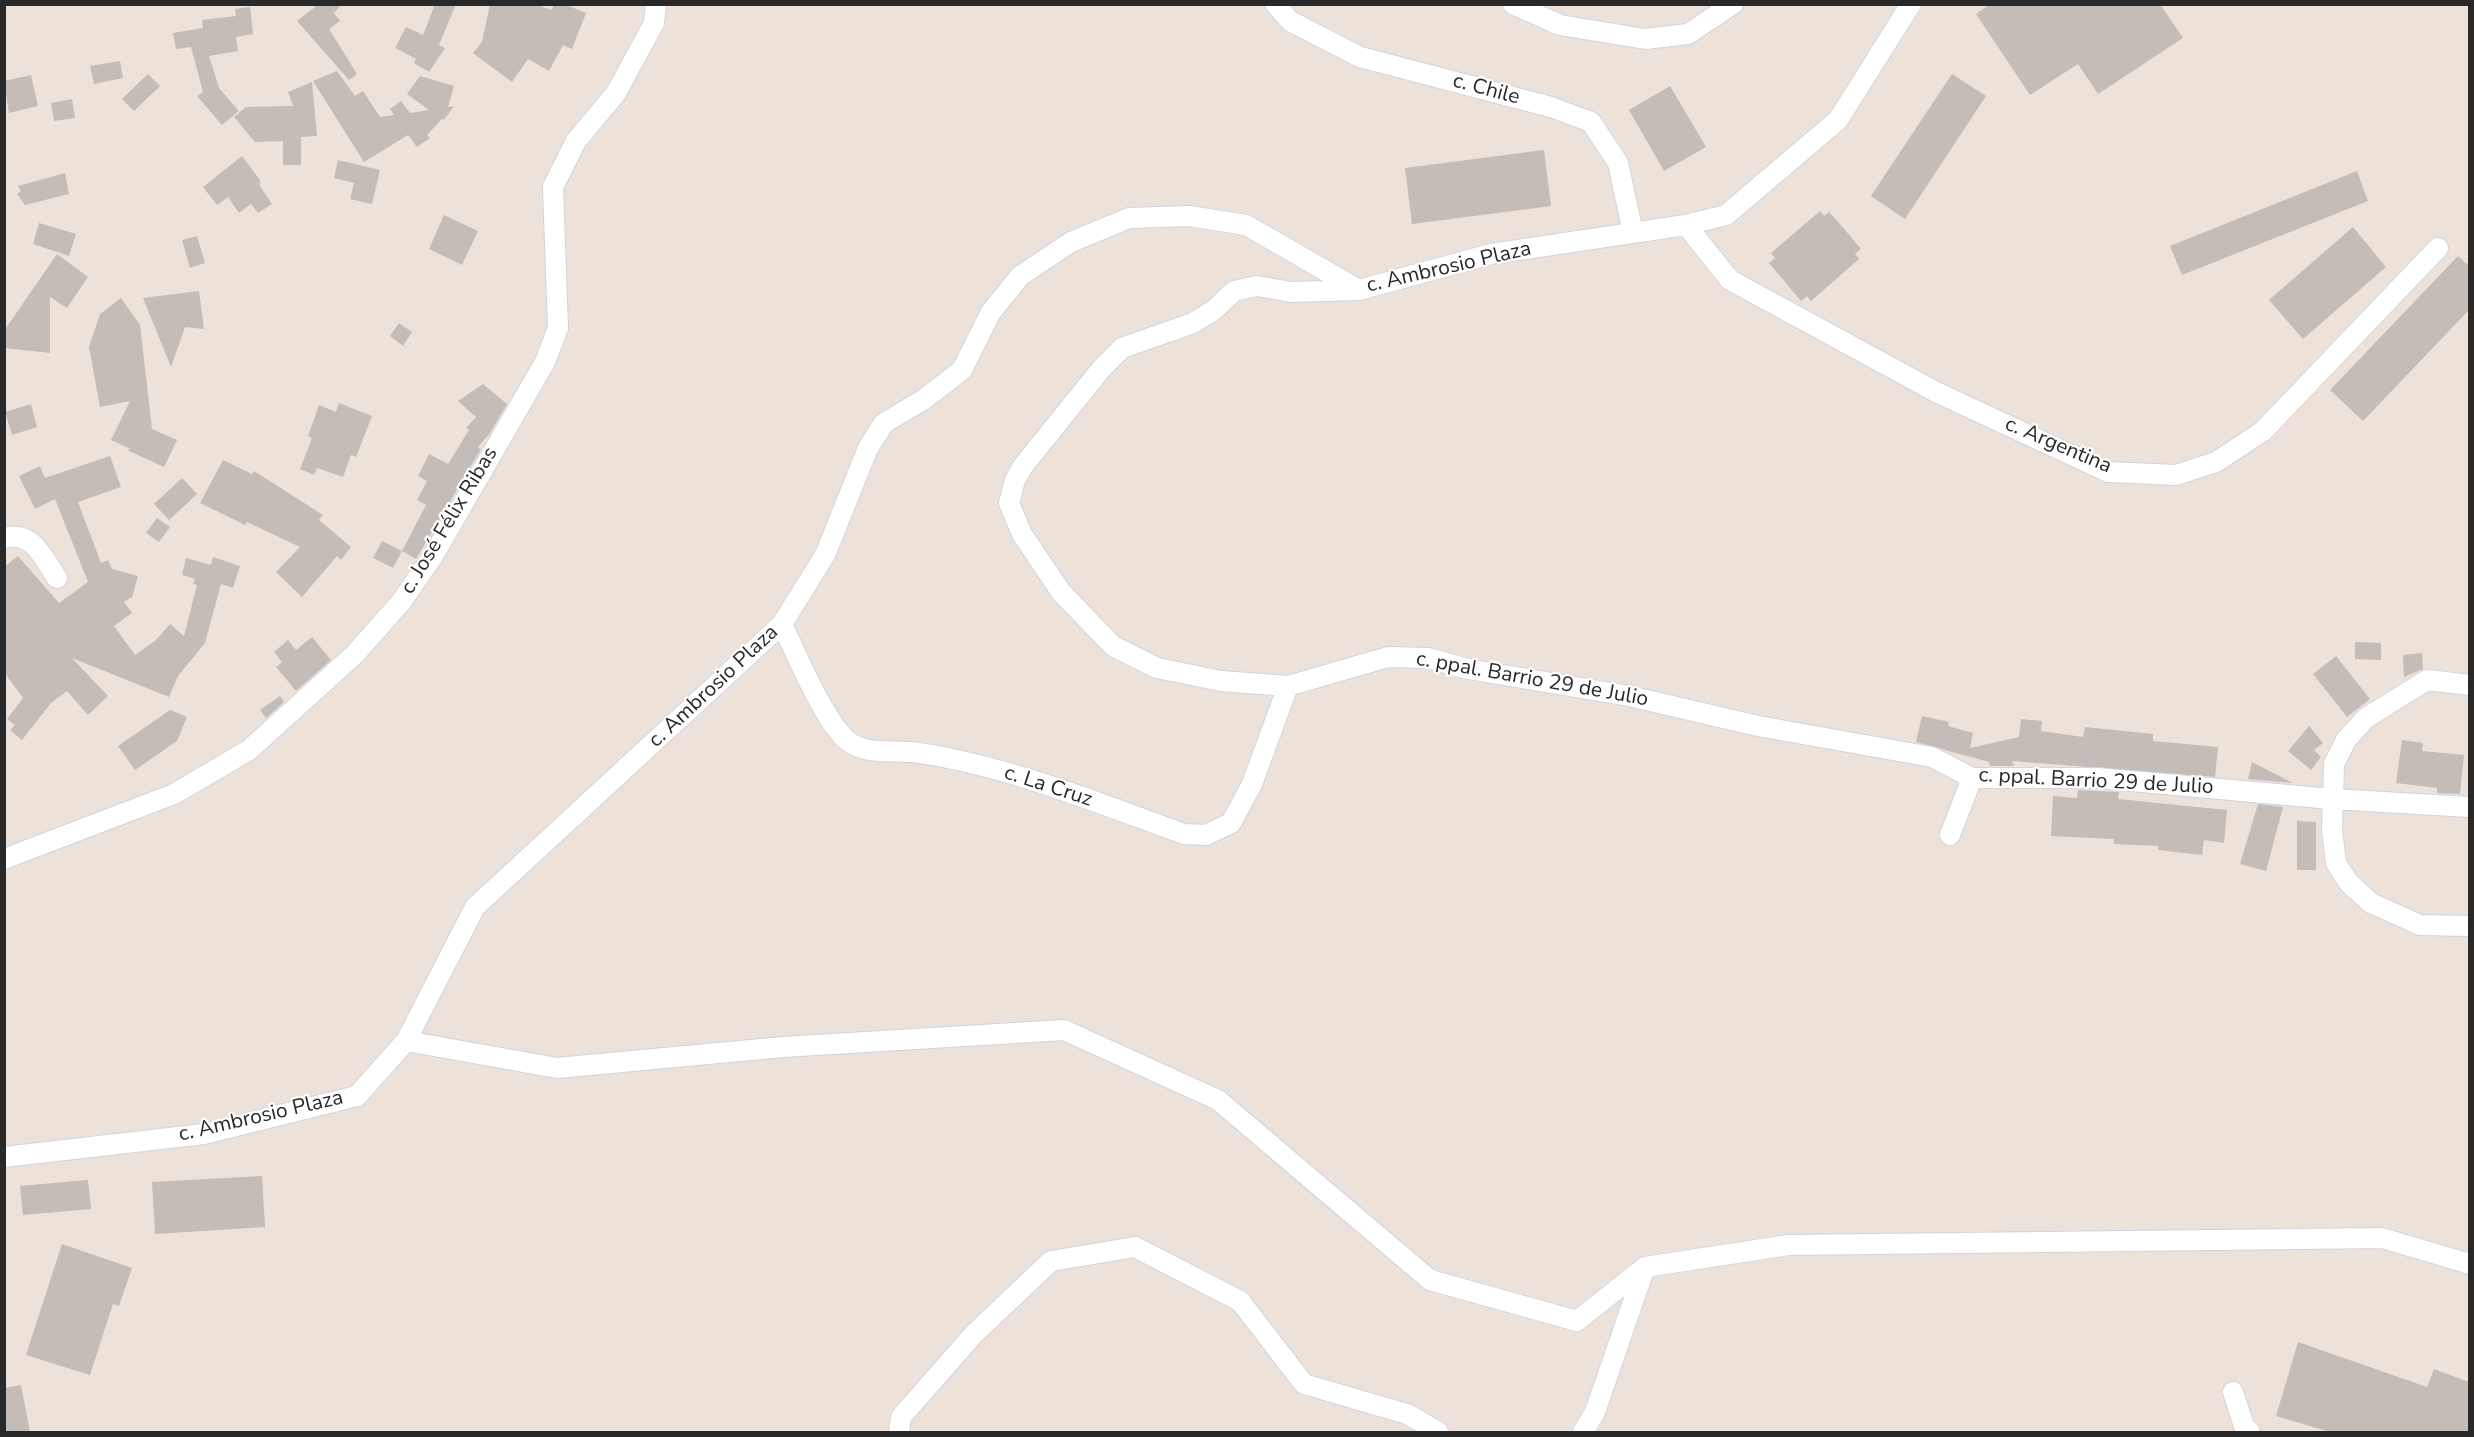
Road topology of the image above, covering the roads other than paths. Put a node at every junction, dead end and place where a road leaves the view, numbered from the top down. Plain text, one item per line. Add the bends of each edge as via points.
1 (656, 4) edge
2 (1275, 4) edge
3 (1513, 4) edge
4 (1733, 4) edge
5 (1911, 4) edge
6 (1686, 225) junction
7 (1633, 232) junction
8 (2438, 248) dead end
9 (1359, 290) junction
10 (4, 538) edge
11 (57, 578) dead end
12 (782, 624) junction
13 (2469, 685) edge
14 (1288, 686) junction
15 (1972, 778) junction
16 (2332, 799) junction
17 (2469, 807) edge
18 (1950, 835) dead end
19 (4, 859) edge
20 (2469, 926) edge
21 (406, 1041) junction
22 (4, 1157) edge
23 (2469, 1264) edge
24 (1645, 1267) junction
25 (2233, 1392) dead end
26 (899, 1432) edge
27 (1437, 1432) edge
28 (1583, 1432) edge
29 (2250, 1432) edge

1 - 19 street, c. José Félix Ribas via 654,23 616,93 576,141 554,187 558,328 545,362 433,556 401,602 355,654 249,750 174,794
2 - 7 street, c. Chile via 1290,21 1360,57 1551,106 1592,122 1618,163
3 - 4 street via 1560,25 1645,39 1688,34
5 - 6 street, c. Ambrosio Plaza via 1838,120 1726,214
6 - 7 street, c. Ambrosio Plaza
6 - 8 street, c. Argentina via 1730,280 1936,392 2108,472 2176,475 2216,462 2263,431
7 - 9 street, c. Ambrosio Plaza via 1491,254
9 - 12 street, c. Ambrosio Plaza via 1246,225 1189,216 1129,218 1071,242 1020,276 991,312 962,370 884,423 868,448 825,555
9 - 14 street, c. ppal. Barrio 29 de Julio via 1291,292 1257,286 1234,291 1193,323 1122,348 1023,466 1009,503 1022,534 1061,592 1113,646 1157,668 1221,681
10 - 11 street via 19,535 28,540
12 - 14 street, c. La Cruz via 816,693 848,742 865,750 962,759 1049,785 1184,834 1206,835 1231,823 1252,784
12 - 21 street, c. Ambrosio Plaza via 474,907
13 - 16 street via 2427,680 2366,718 2346,740 2334,764
14 - 15 street, c. ppal. Barrio 29 de Julio via 1388,657 1428,658 1468,669 1629,696 1758,726 1932,757
15 - 16 street, c. ppal. Barrio 29 de Julio via 2097,778
15 - 18 street
16 - 17 street, c. ppal. Barrio 29 de Julio
16 - 20 street via 2336,863 2349,883 2371,903 2420,925
21 - 22 street, c. Ambrosio Plaza via 357,1096 204,1134
21 - 24 street via 557,1068 783,1047 1064,1030 1218,1100 1430,1280 1577,1321
23 - 24 street via 2382,1238 1789,1245
24 - 28 street via 1595,1412
25 - 29 street via 2244,1426
26 - 27 street via 901,1417 974,1334 1051,1261 1135,1247 1240,1301 1304,1384 1407,1414

